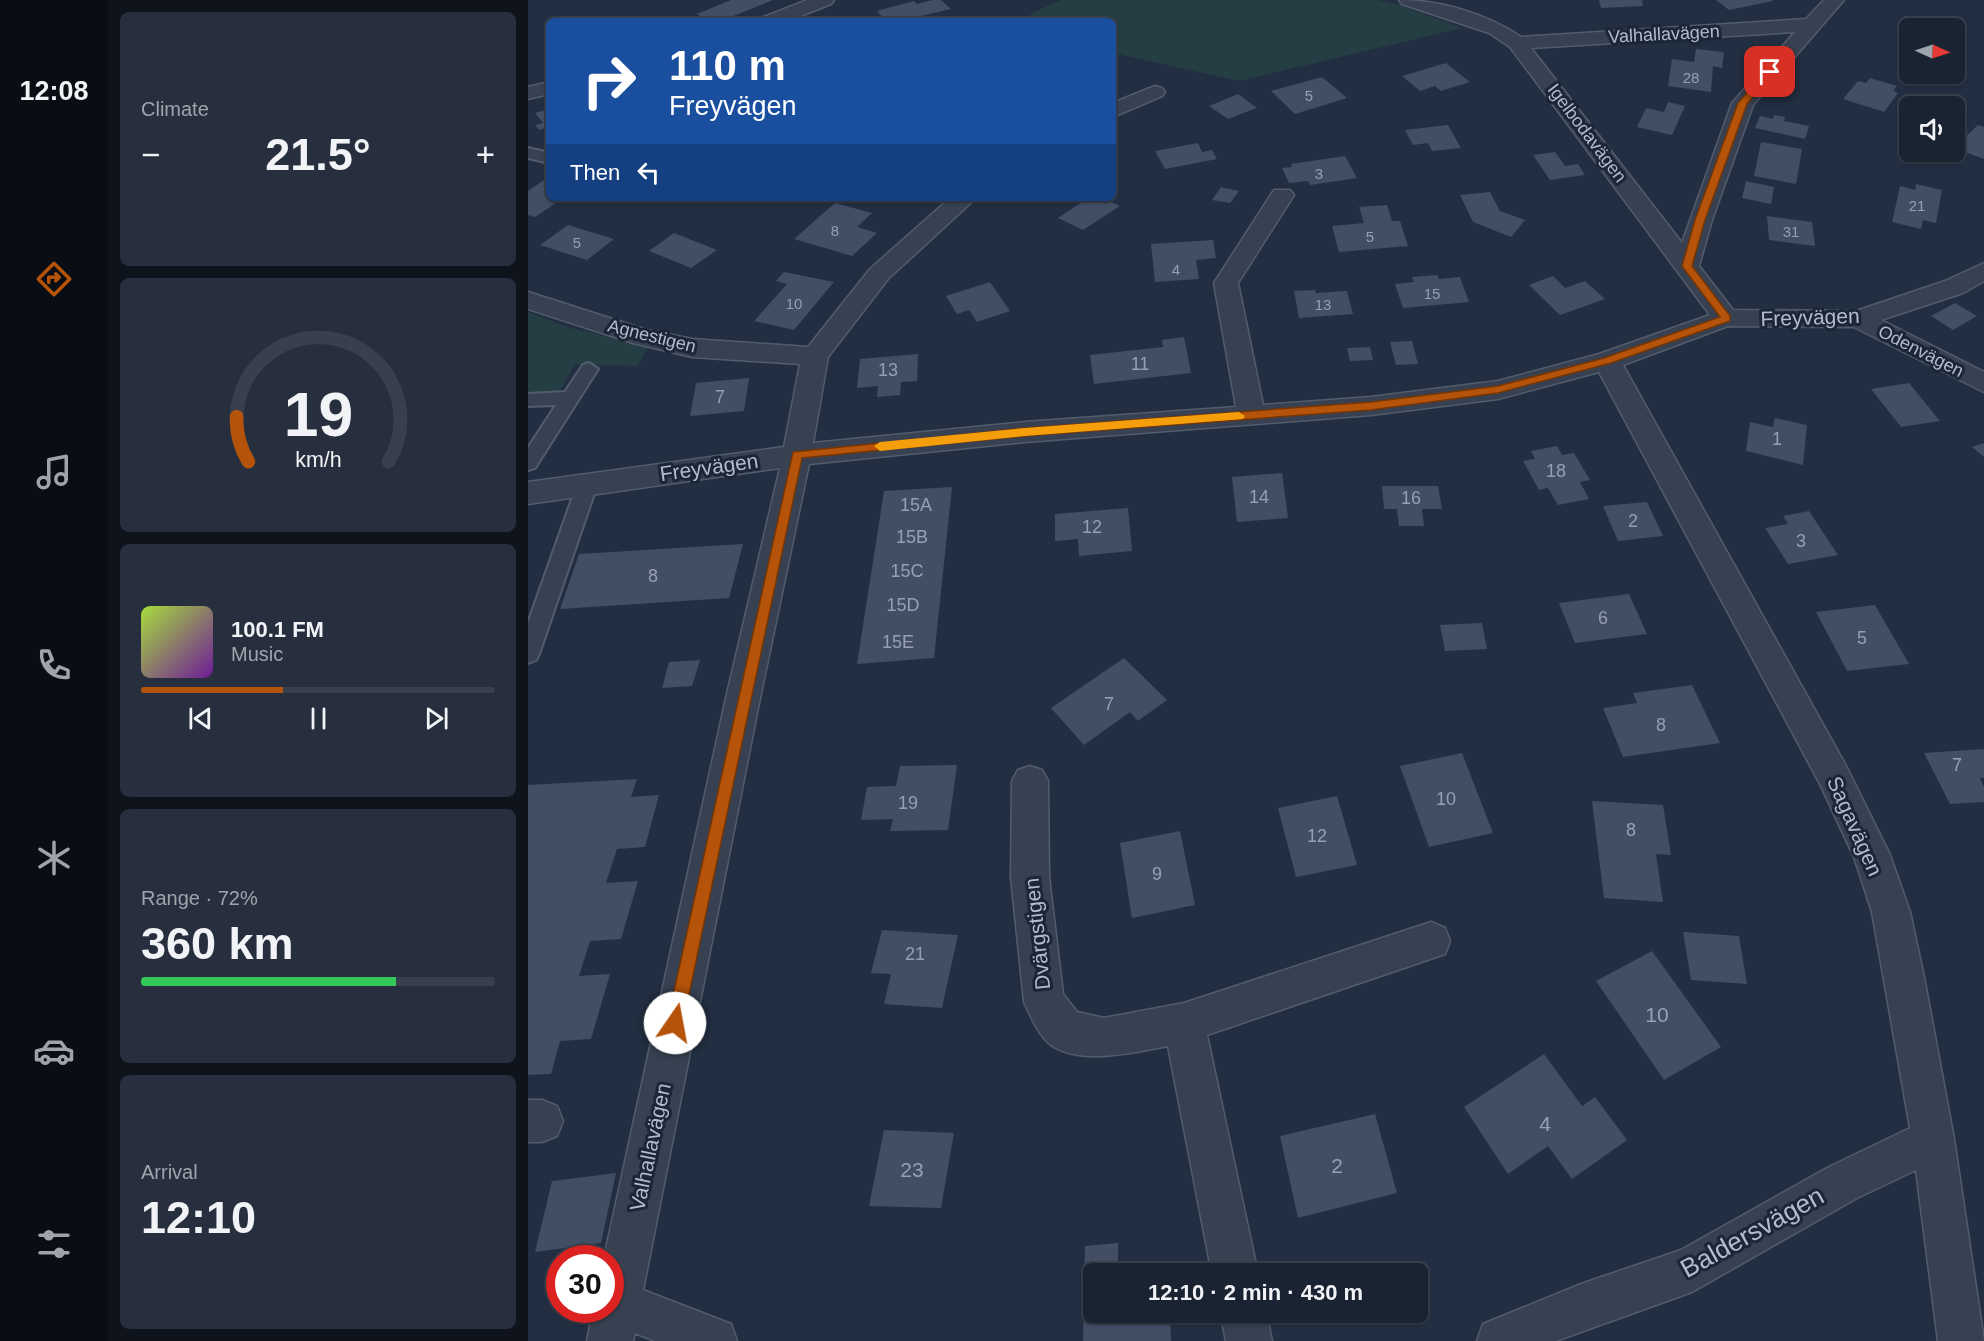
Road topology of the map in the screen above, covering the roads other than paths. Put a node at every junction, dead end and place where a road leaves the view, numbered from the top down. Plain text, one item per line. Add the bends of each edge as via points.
1 (824, 0) edge
2 (1409, 0) edge
3 (1834, 0) edge
4 (779, 18) edge
5 (1810, 25) junction
6 (1517, 43) junction
7 (546, 89) edge
8 (1155, 92) dead end
9 (528, 93) edge
10 (1116, 110) edge
11 (528, 153) edge
12 (546, 157) edge
13 (1282, 195) dead end
14 (961, 201) edge
15 (1687, 266) junction
16 (1984, 272) edge
17 (528, 300) edge
18 (1726, 318) junction
19 (1858, 319) junction
20 (815, 356) junction
21 (1607, 361) junction
22 (589, 369) dead end
23 (1984, 383) edge
24 (572, 398) junction
25 (528, 400) edge
26 (1251, 415) junction
27 (797, 455) junction
28 (528, 463) edge
29 (587, 485) junction
30 (528, 493) edge
31 (528, 654) edge
32 (1030, 781) dead end
33 (1431, 941) dead end
34 (1184, 1023) junction
35 (1933, 1139) junction
36 (1233, 1263) edge
37 (624, 1274) edge
38 (619, 1323) edge
39 (1245, 1323) edge
40 (714, 1341) edge
41 (1249, 1341) edge
42 (1500, 1341) edge
43 (1961, 1341) edge

1 - 4 street
2 - 6 street, Igelbodavägen via 1496,29
3 - 5 street
5 - 6 street, Valhallavägen
5 - 15 street via 1743,103
6 - 15 street, Igelbodavägen
7 - 9 street
8 - 10 street
11 - 12 lane
13 - 26 street via 1226,284
14 - 20 street, Valhallavägen via 879,274
15 - 18 street, Igelbodavägen
16 - 19 street, Freyvägen via 1954,287
17 - 20 street, Agnestigen via 642,337 692,348
18 - 19 street, Freyvägen
18 - 21 street, Freyvägen
19 - 23 street, Odenvägen
20 - 27 street, Valhallavägen
21 - 26 street, Freyvägen via 1498,390 1371,406
21 - 35 street, Sagavägen via 1833,775 1872,855 1891,912
22 - 24 lane
24 - 25 lane
24 - 28 lane
26 - 27 street, Freyvägen
27 - 29 street, Freyvägen
27 - 37 street, Valhallavägen
29 - 30 street, Freyvägen
29 - 31 lane
32 - 34 street, Dvärgstigen via 1030,877 1044,1002 1065,1030 1104,1038
33 - 34 street, Dvärgstigen
34 - 36 street
35 - 42 street, Baldersvägen via 1842,1183 1692,1269 1581,1307
35 - 43 street, Sagavägen
38 - 40 street
39 - 41 street

